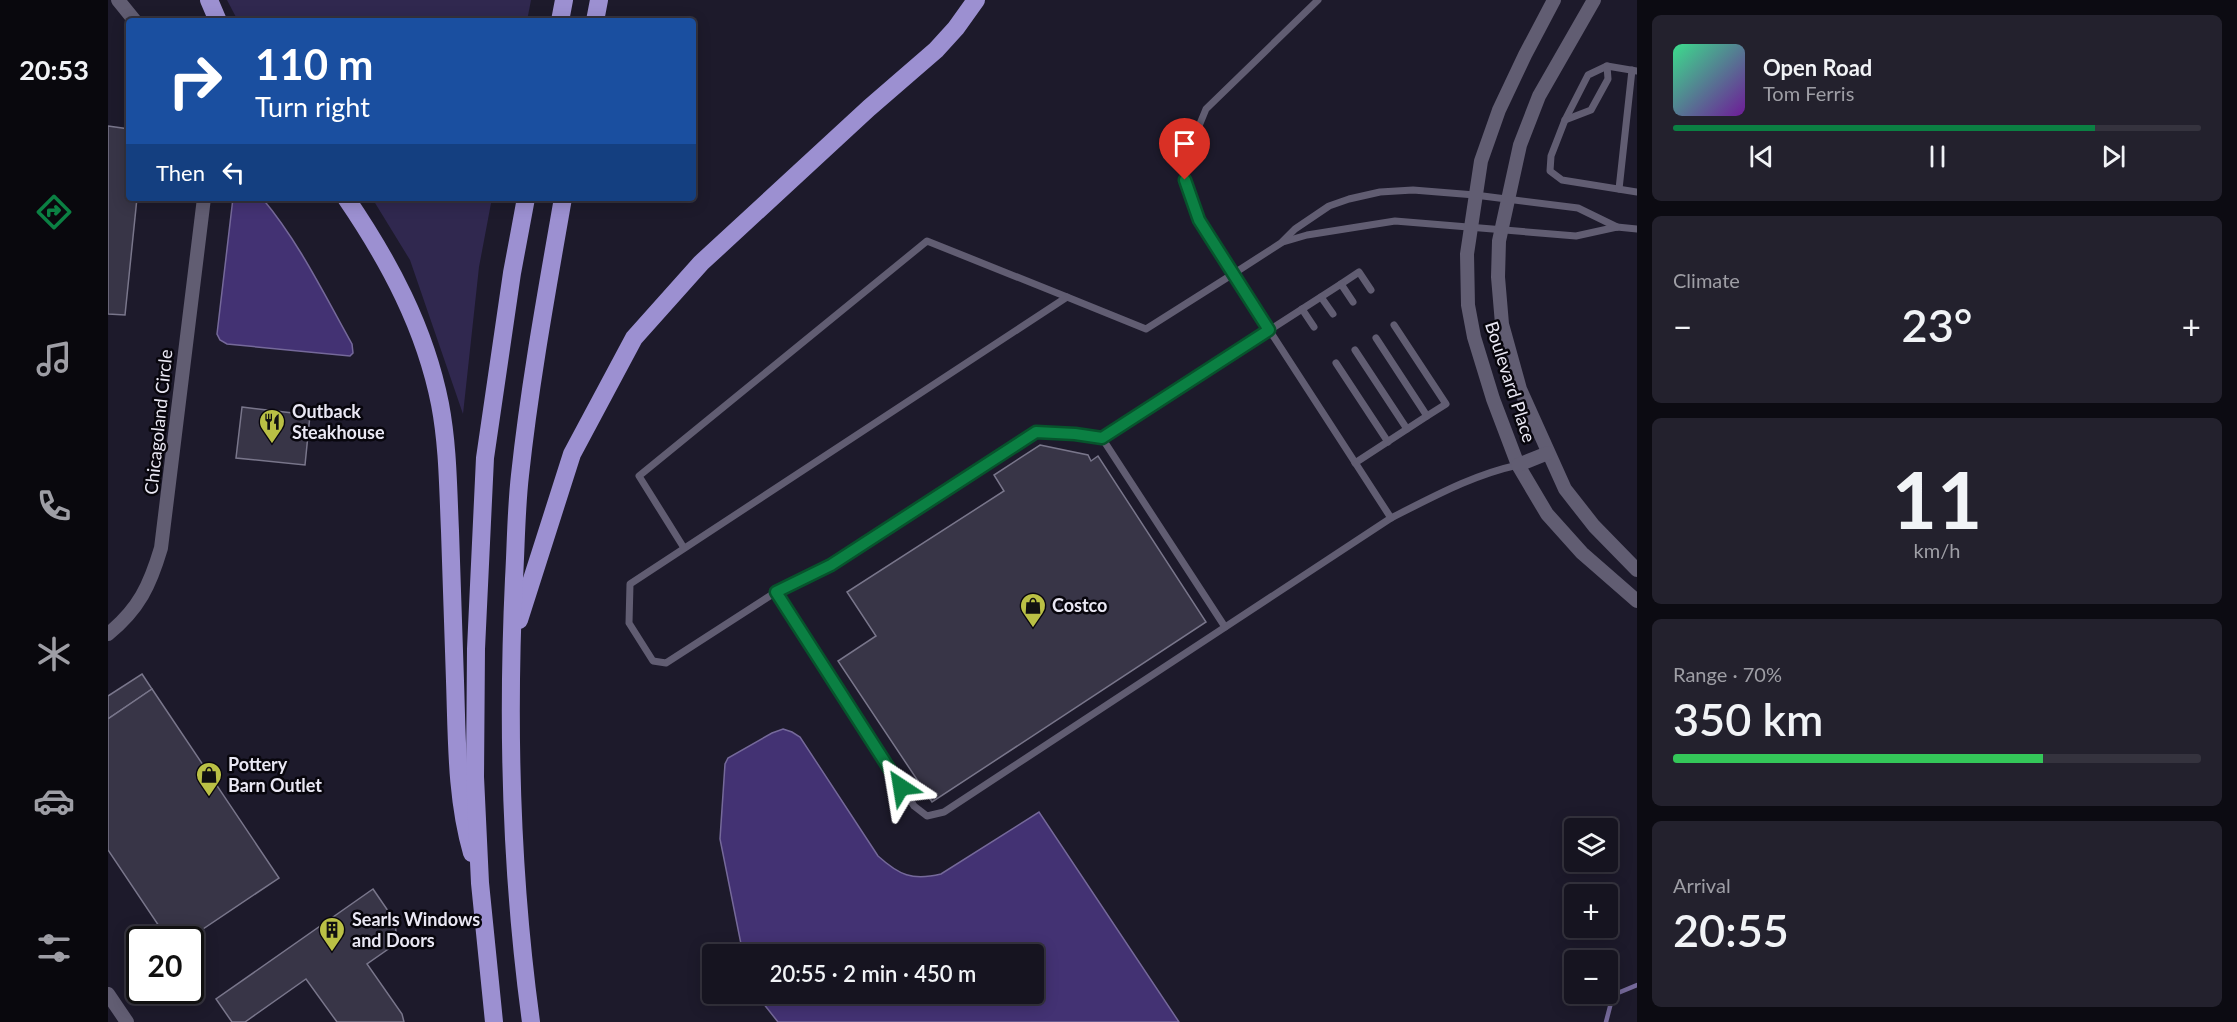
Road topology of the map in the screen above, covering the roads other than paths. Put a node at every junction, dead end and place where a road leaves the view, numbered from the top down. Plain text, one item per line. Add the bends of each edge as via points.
1 (118, 0) edge
2 (209, 0) edge
3 (564, 0) edge
4 (599, 0) edge
5 (976, 0) edge
6 (1318, 0) edge
7 (1554, 0) edge
8 (1594, 0) edge
9 (133, 18) edge
10 (217, 18) edge
11 (561, 18) edge
12 (596, 18) edge
13 (1607, 66) junction
14 (1634, 71) edge
15 (1565, 120) junction
16 (1619, 189) junction
17 (1637, 192) edge
18 (1475, 195) junction
19 (1508, 198) junction
20 (204, 201) edge
21 (348, 201) edge
22 (525, 201) edge
23 (562, 201) edge
24 (1470, 226) junction
25 (1617, 227) junction
26 (1501, 229) junction
27 (1637, 229) edge
28 (1281, 243) junction
29 (1233, 274) junction
30 (1341, 284) junction
31 (1371, 290) dead end
32 (1067, 297) junction
33 (1321, 297) junction
34 (1353, 302) dead end
35 (1302, 309) junction
36 (1333, 314) dead end
37 (1394, 325) dead end
38 (1314, 327) dead end
39 (1269, 330) junction
40 (1376, 338) dead end
41 (1355, 350) dead end
42 (1336, 363) dead end
43 (1427, 416) junction
44 (1407, 429) junction
45 (1102, 438) junction
46 (1388, 442) junction
47 (1548, 453) junction
48 (1355, 463) junction
49 (1518, 465) junction
50 (1391, 518) junction
51 (684, 548) junction
52 (1637, 570) edge
53 (776, 592) junction
54 (1637, 601) edge
55 (1225, 627) junction
56 (108, 634) edge
57 (511, 643) junction
58 (480, 883) junction
59 (108, 993) edge
60 (127, 1022) edge
61 (494, 1022) edge
62 (531, 1022) edge

1 - 9 street
2 - 10 highway
3 - 11 highway
4 - 12 highway
5 - 57 highway via 936,50 701,263 634,338 572,454
6 - 29 lane via 1206,109 1192,143 1185,180 1199,220
7 - 18 street, Boulevard Place via 1499,110 1481,161
8 - 19 street, Boulevard Place via 1539,96 1520,145
13 - 14 lane
13 - 15 lane via 1588,75
13 - 15 lane via 1608,79 1591,110
14 - 16 lane
15 - 16 lane via 1551,156 1550,171 1562,180
16 - 17 lane
18 - 19 lane
18 - 24 street, Boulevard Place
18 - 28 lane via 1413,190 1349,199 1329,206 1294,228
19 - 25 lane via 1578,208
19 - 26 street, Boulevard Place
20 - 56 street, Chicagoland Circle via 161,548 145,592 132,612
21 - 58 highway via 400,284 426,351 440,403 447,463 458,752 465,829
22 - 58 highway via 485,458 476,649
23 - 57 highway via 532,375 519,477
24 - 26 lane
24 - 28 lane via 1395,221
24 - 49 street, Boulevard Place via 1468,305 1474,337
25 - 26 lane via 1576,236
25 - 27 lane
26 - 47 street, Boulevard Place via 1498,277 1502,324 1520,389
28 - 29 lane
29 - 32 lane via 1146,329
29 - 39 lane
30 - 31 lane via 1359,272
30 - 33 lane
30 - 34 lane
32 - 51 lane
32 - 51 lane via 927,242 639,476
33 - 35 lane
33 - 36 lane
35 - 38 lane
35 - 39 lane
37 - 43 lane via 1446,404
39 - 45 lane
39 - 48 lane
40 - 43 lane
41 - 44 lane
42 - 46 lane
43 - 44 lane
44 - 46 lane
45 - 53 lane via 1036,432 831,565
45 - 55 lane
46 - 48 lane
47 - 49 street
47 - 52 street, Boulevard Place via 1565,489
48 - 50 lane
49 - 50 lane via 1460,482
49 - 54 street, Boulevard Place via 1547,514 1582,553
50 - 55 lane
51 - 53 lane via 630,584 629,623 653,661 666,663
53 - 55 lane via 914,806 927,816 944,812
57 - 62 highway via 512,809
58 - 61 highway
59 - 60 street

